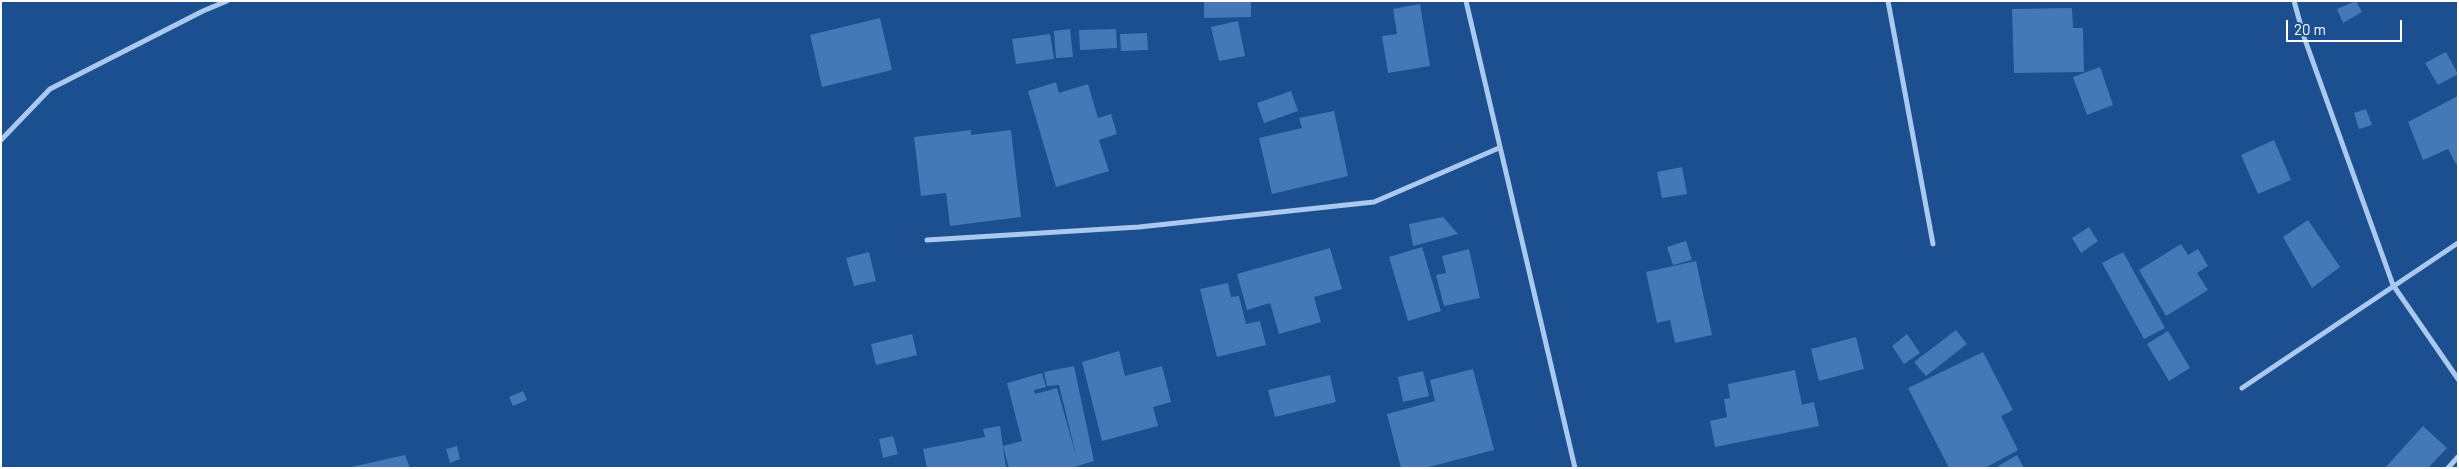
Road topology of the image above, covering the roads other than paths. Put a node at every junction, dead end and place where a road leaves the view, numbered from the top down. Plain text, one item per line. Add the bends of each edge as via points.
1 (227, 1) edge
2 (1466, 1) edge
3 (1888, 1) edge
4 (2294, 1) edge
5 (1, 140) edge
6 (1500, 148) junction
7 (927, 240) dead end
8 (2458, 243) edge
9 (1933, 244) dead end
10 (2393, 286) junction
11 (2458, 379) edge
12 (2242, 388) dead end
13 (2458, 456) edge
14 (1575, 468) edge
15 (2448, 468) edge

1 - 5 street via 50,89
2 - 6 street
3 - 9 street
4 - 10 street
6 - 7 street via 1374,202 1139,227
6 - 14 street
8 - 10 street
10 - 11 street
10 - 12 street
13 - 15 street

